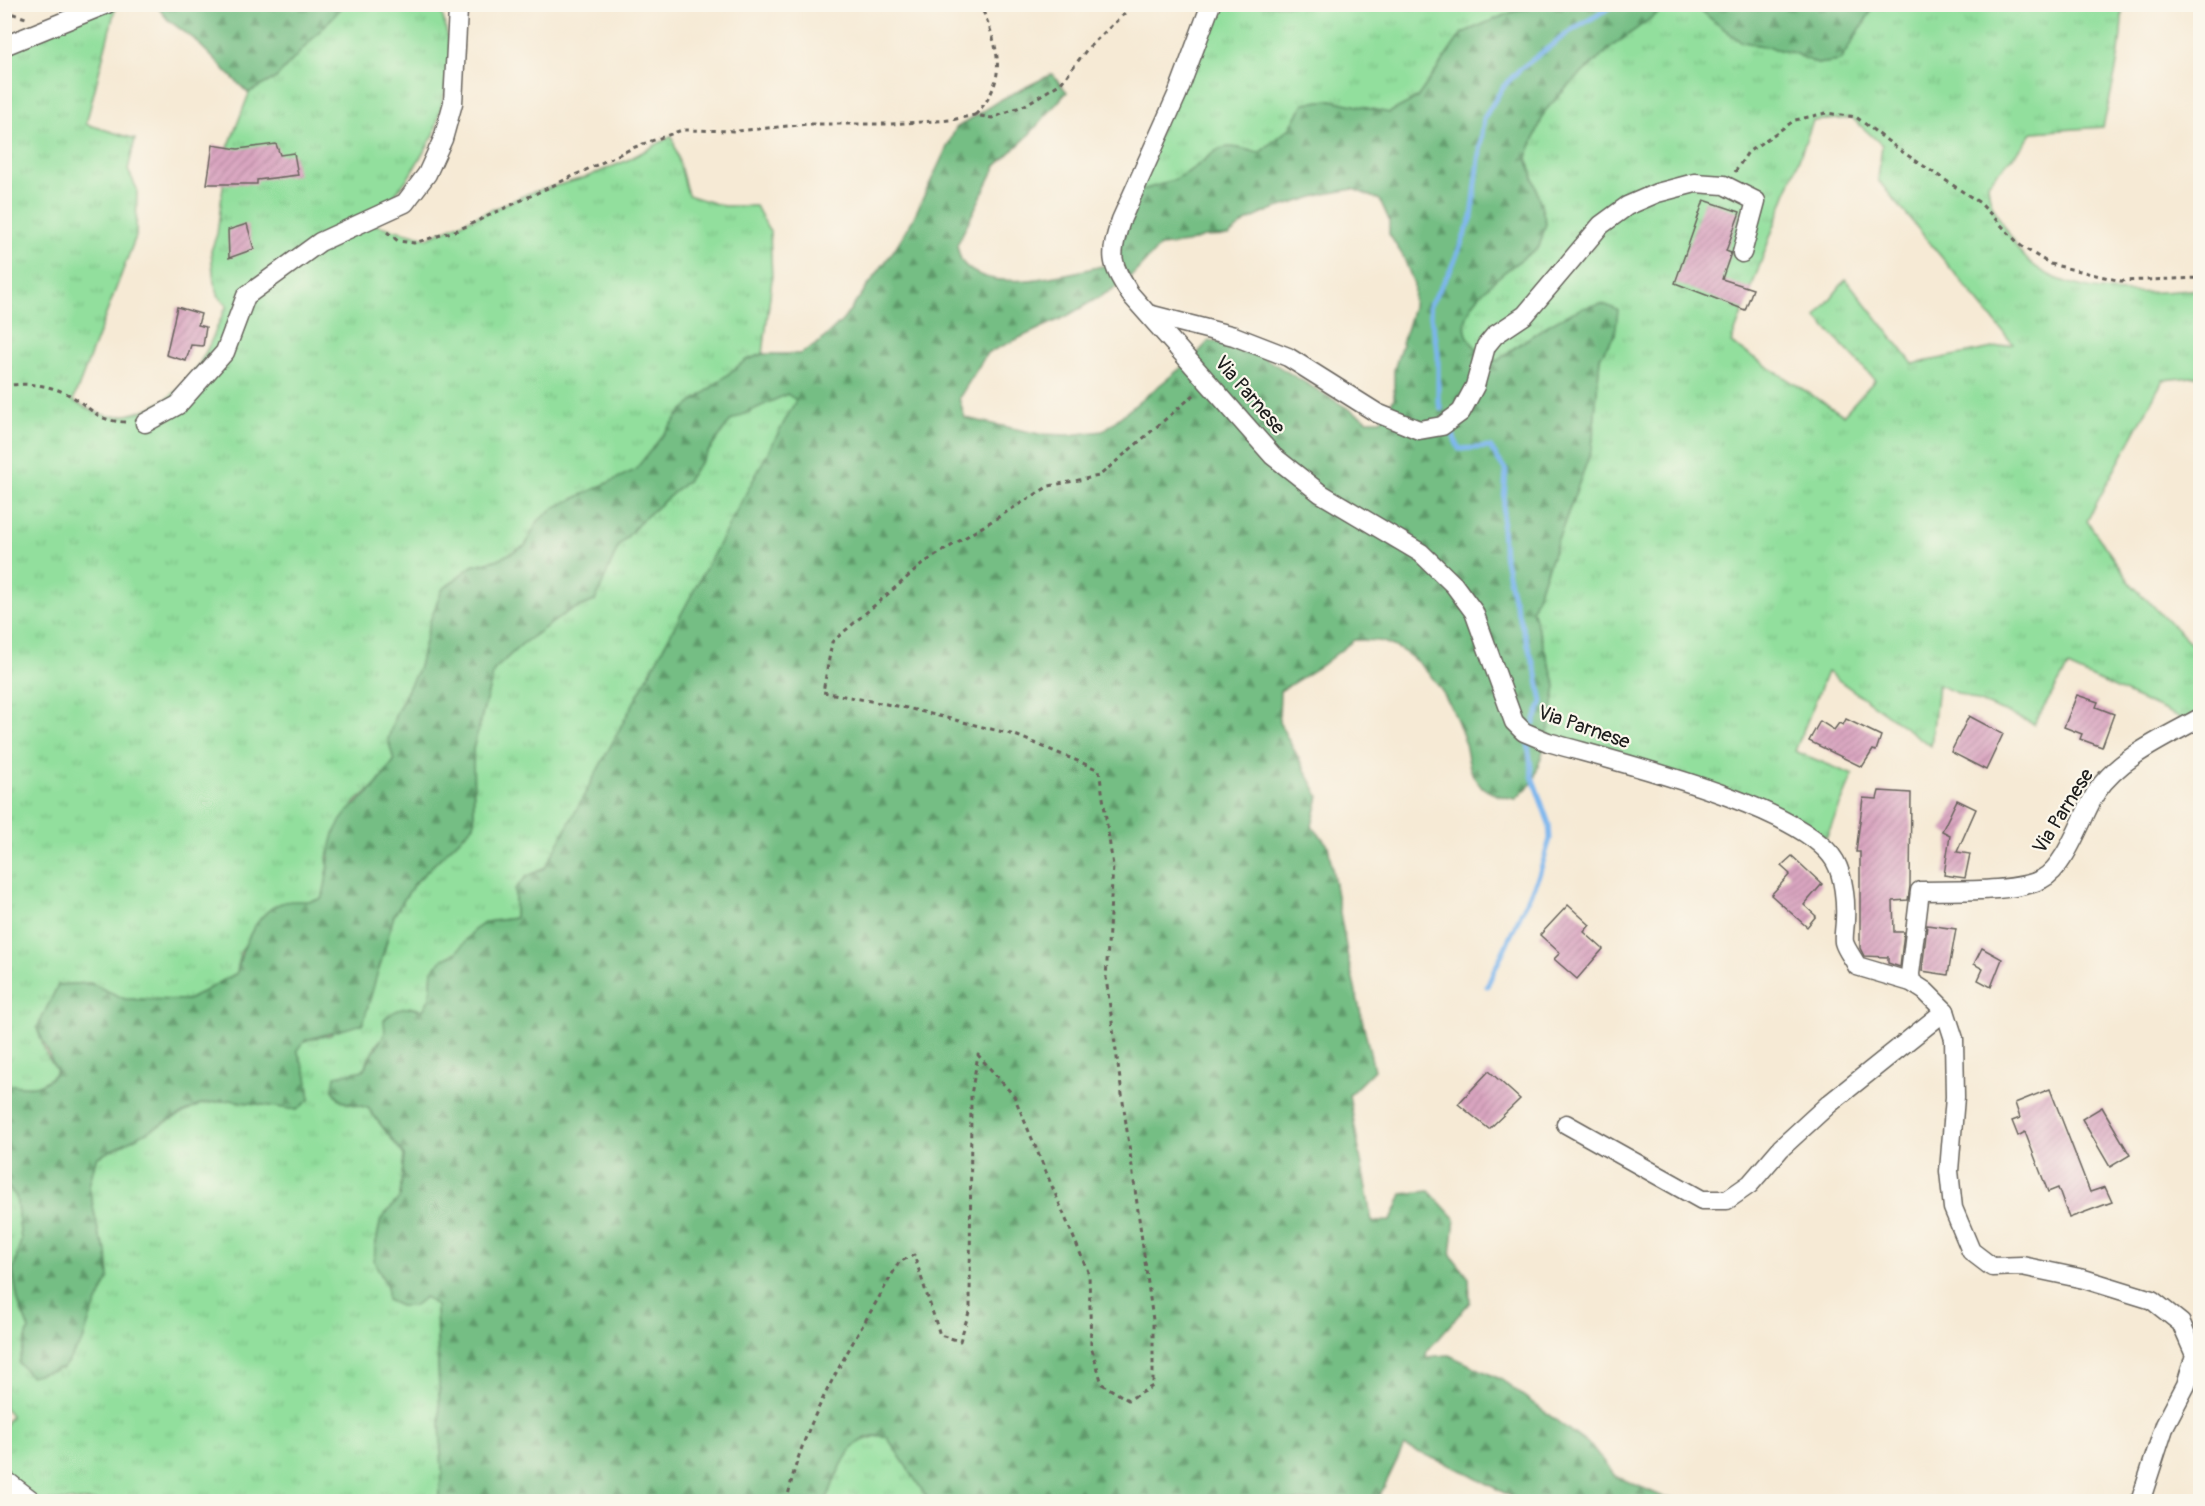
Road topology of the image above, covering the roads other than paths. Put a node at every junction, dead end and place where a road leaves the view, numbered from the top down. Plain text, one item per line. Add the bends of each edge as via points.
1 (106, 4) edge
2 (455, 4) edge
3 (1211, 4) edge
4 (4, 46) edge
5 (1742, 253) dead end
6 (1152, 315) junction
7 (145, 423) road end
8 (2200, 718) edge
9 (1911, 982) junction
10 (1946, 1011) junction
11 (1566, 1124) dead end
12 (4, 1479) edge
13 (30, 1498) edge
14 (2140, 1502) edge

1 - 4 street
2 - 7 street via 458,10 453,104 427,174 405,203 320,242 246,296 225,352 178,405
3 - 6 street, Via Parnese via 1178,95 1114,242 1114,268 1131,294
5 - 6 street via 1756,201 1724,185 1695,183 1627,206 1601,225 1525,315 1495,335 1486,346 1475,386 1461,412 1442,426 1419,430 1377,413 1288,357 1234,336
6 - 9 street, Via Parnese via 1273,456 1320,493 1421,553 1454,585 1474,612 1514,722 1524,732 1716,791 1797,828 1824,847 1836,862 1846,916 1844,943 1857,966
8 - 9 street, Via Parnese via 2119,768 2098,790 2057,866 2044,879 2026,886 1920,891
9 - 10 street
10 - 11 street via 1829,1104 1781,1148 1750,1184 1727,1200 1702,1200
10 - 14 street via 1954,1039 1950,1180 1953,1208 1971,1251 1992,1267 2022,1266 2084,1279 2152,1300 2181,1323 2195,1355 2186,1385 2165,1425
12 - 13 street

